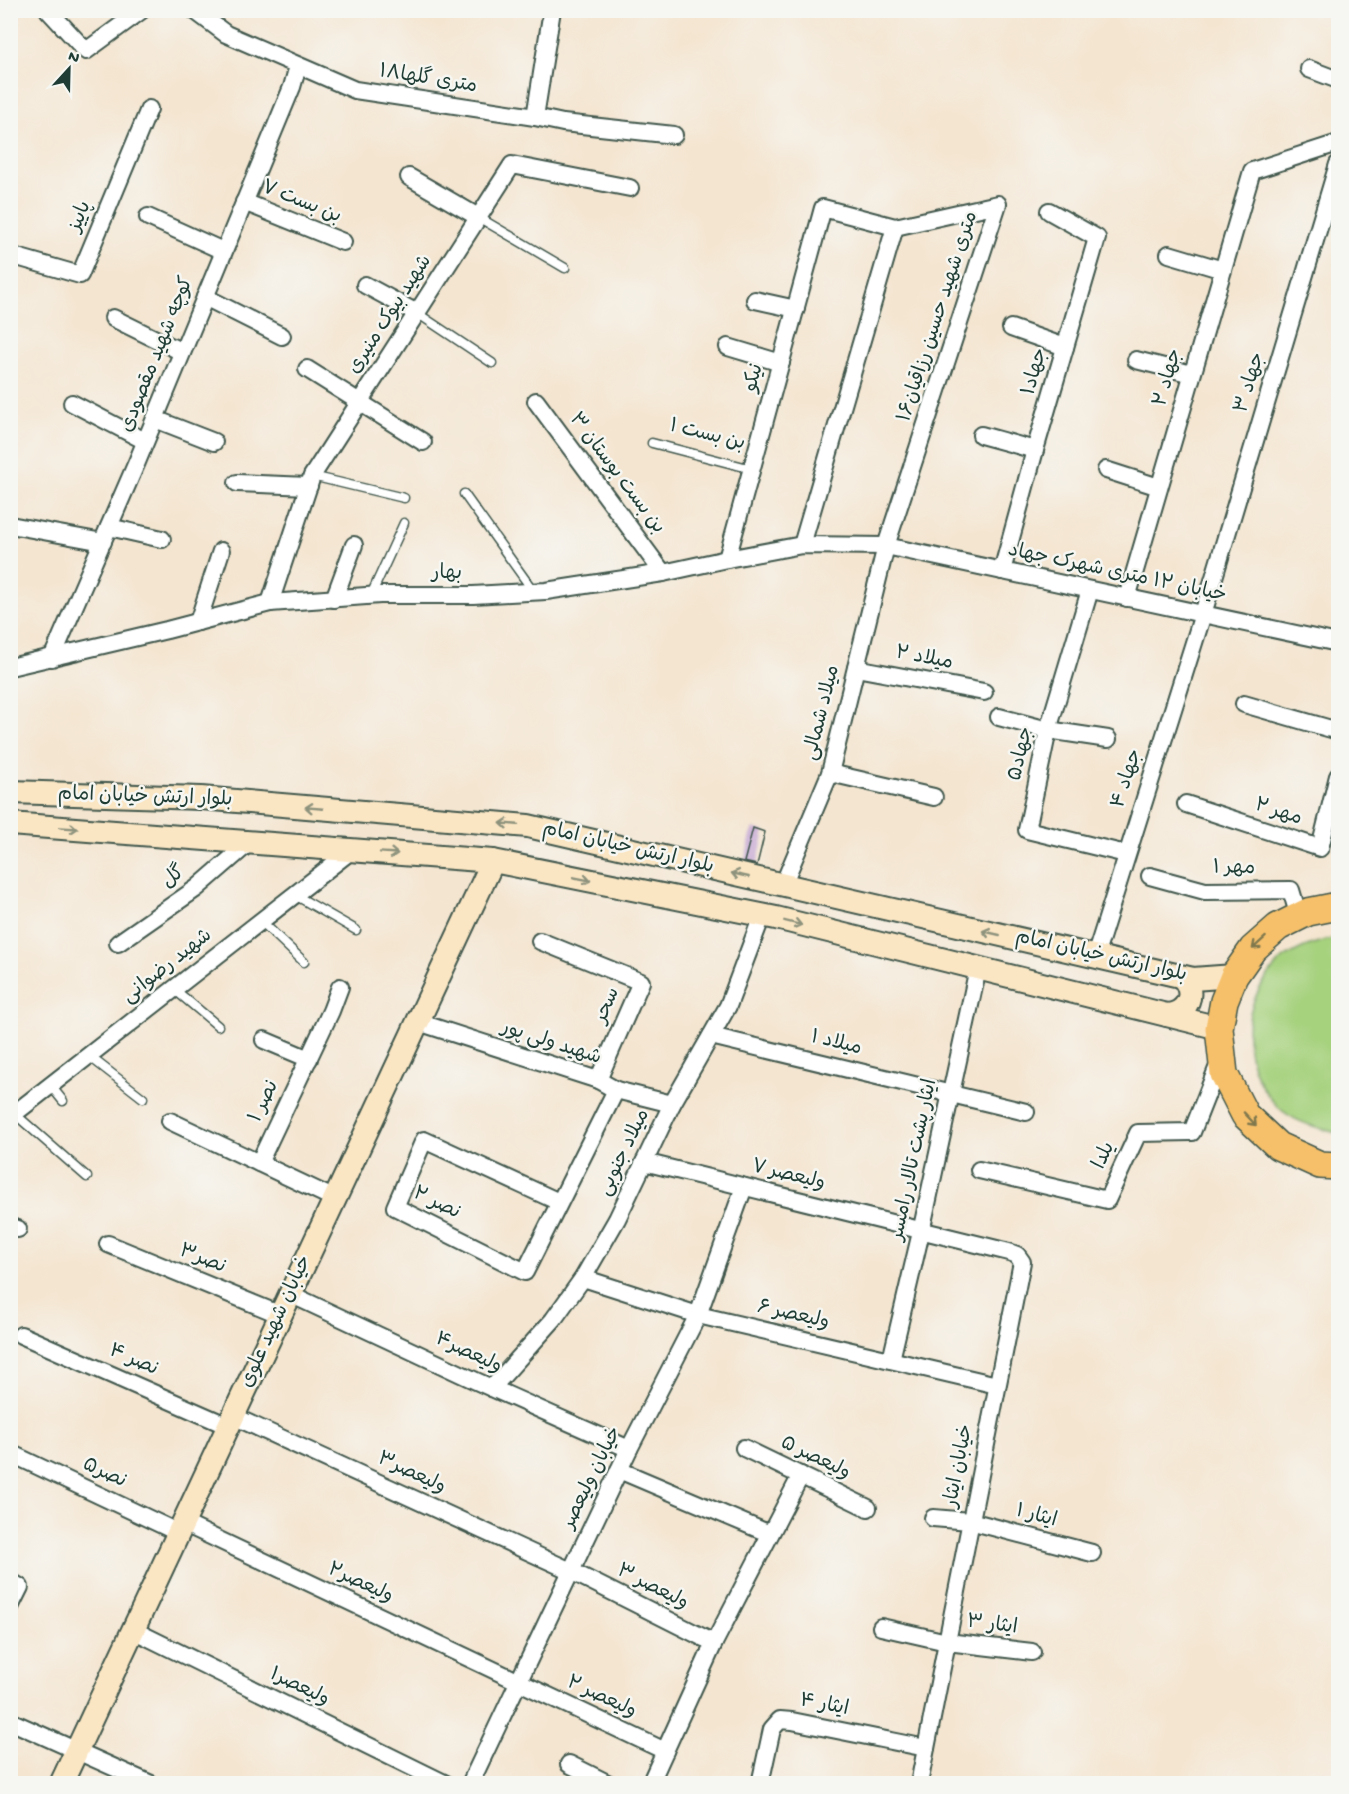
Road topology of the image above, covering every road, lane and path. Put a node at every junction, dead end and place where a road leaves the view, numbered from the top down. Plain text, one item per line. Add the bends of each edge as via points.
1 (48, 10) edge
2 (142, 10) edge
3 (194, 10) edge
4 (552, 10) edge
5 (298, 66) junction
6 (1309, 69) dead end
7 (1338, 80) edge
8 (148, 109) dead end
9 (535, 117) junction
10 (674, 135) dead end
11 (1338, 142) edge
12 (1338, 164) edge
13 (409, 177) dead end
14 (630, 188) dead end
15 (244, 202) junction
16 (823, 208) joint
17 (1049, 211) dead end
18 (148, 217) dead end
19 (478, 218) junction
20 (895, 227) junction
21 (343, 242) dead end
22 (223, 251) junction
23 (1169, 254) dead end
24 (10, 255) edge
25 (565, 268) dead end
26 (1223, 270) junction
27 (365, 285) dead end
28 (205, 297) junction
29 (755, 300) dead end
30 (796, 309) junction
31 (417, 313) junction
32 (113, 318) dead end
33 (1011, 328) dead end
34 (282, 336) dead end
35 (728, 347) dead end
36 (1065, 347) junction
37 (182, 352) junction
38 (1136, 360) dead end
39 (492, 363) dead end
40 (781, 363) junction
41 (307, 369) dead end
42 (1192, 374) junction
43 (536, 401) dead end
44 (360, 402) junction
45 (72, 403) dead end
46 (155, 419) junction
47 (981, 435) dead end
48 (146, 441) junction
49 (214, 442) dead end
50 (423, 442) dead end
51 (652, 443) dead end
52 (1035, 450) junction
53 (752, 469) junction
54 (1106, 470) dead end
55 (311, 481) junction
56 (237, 483) dead end
57 (1159, 487) junction
58 (464, 494) dead end
59 (404, 498) dead end
60 (404, 523) dead end
61 (10, 525) edge
62 (106, 535) junction
63 (162, 539) dead end
64 (354, 544) dead end
65 (802, 545) junction
66 (886, 546) junction
67 (220, 551) dead end
68 (727, 558) junction
69 (1002, 571) junction
70 (663, 573) junction
71 (1090, 590) junction
72 (534, 592) junction
73 (371, 596) junction
74 (1127, 598) junction
75 (334, 599) junction
76 (270, 603) junction
77 (1203, 614) junction
78 (198, 622) junction
79 (1338, 643) edge
80 (52, 658) junction
81 (10, 667) edge
82 (856, 668) junction
83 (984, 692) dead end
84 (1244, 704) dead end
85 (999, 717) dead end
86 (1048, 730) junction
87 (1338, 731) edge
88 (1108, 740) dead end
89 (830, 773) junction
90 (1338, 776) edge
91 (10, 792) edge
92 (934, 797) dead end
93 (1186, 804) dead end
94 (10, 824) edge
95 (250, 842) junction
96 (352, 850) junction
97 (1126, 854) junction
98 (493, 861) junction
99 (1150, 876) dead end
100 (783, 885) junction
101 (294, 895) junction
102 (1338, 906) edge
103 (762, 916) junction
104 (1299, 917) junction
105 (261, 921) junction
106 (356, 930) dead end
107 (540, 941) dead end
108 (118, 943) dead end
109 (1095, 957) junction
110 (304, 962) dead end
111 (978, 968) junction
112 (1234, 976) junction
113 (1182, 977) junction
114 (340, 987) dead end
115 (174, 989) junction
116 (1167, 1015) junction
117 (418, 1022) junction
118 (218, 1026) dead end
119 (1219, 1028) junction
120 (711, 1036) junction
121 (264, 1040) dead end
122 (89, 1056) junction
123 (1222, 1056) junction
124 (309, 1059) junction
125 (598, 1080) junction
126 (51, 1086) junction
127 (616, 1090) junction
128 (951, 1093) junction
129 (143, 1098) dead end
130 (63, 1101) dead end
131 (672, 1104) junction
132 (1026, 1113) dead end
133 (13, 1115) edge
134 (170, 1121) dead end
135 (644, 1162) junction
136 (259, 1163) junction
137 (1338, 1166) edge
138 (979, 1170) dead end
139 (87, 1177) dead end
140 (744, 1187) junction
141 (335, 1199) junction
142 (560, 1202) junction
143 (921, 1232) junction
144 (108, 1244) dead end
145 (583, 1278) junction
146 (290, 1294) junction
147 (280, 1315) junction
148 (698, 1315) junction
149 (21, 1335) dead end
150 (891, 1360) junction
151 (997, 1385) junction
152 (492, 1388) junction
153 (231, 1421) junction
154 (744, 1448) dead end
155 (629, 1449) junction
156 (10, 1453) edge
157 (619, 1470) junction
158 (801, 1475) junction
159 (868, 1508) dead end
160 (933, 1518) dead end
161 (970, 1521) junction
162 (181, 1528) junction
163 (770, 1534) junction
164 (1092, 1553) dead end
165 (571, 1571) junction
166 (10, 1581) edge
167 (10, 1607) edge
168 (881, 1627) dead end
169 (133, 1630) junction
170 (947, 1642) junction
171 (714, 1643) junction
172 (1032, 1652) dead end
173 (519, 1683) junction
174 (10, 1721) edge
175 (926, 1748) junction
176 (77, 1750) junction
177 (665, 1751) junction
178 (569, 1764) dead end
179 (61, 1784) edge
180 (151, 1784) edge
181 (446, 1784) edge
182 (470, 1784) edge
183 (609, 1784) edge
184 (650, 1784) edge
185 (760, 1784) edge
186 (919, 1784) edge

1 - 2 street via 86,51
3 - 5 street, ۱۸متری گلها via 226,34
4 - 9 street
5 - 9 street, ۱۸متری گلها via 355,90
5 - 15 street, کوچه شهید مقصودی
6 - 7 street
8 - 24 street, پاییز via 80,275
9 - 10 street, ۱۸متری گلها
11 - 26 street, جهاد ۲ via 1252,171
12 - 77 street, جهاد ۳
13 - 19 street
14 - 19 street, شهید بیوک منیری via 512,165
15 - 21 street, بن بست ۷
15 - 22 street, کوچه شهید مقصودی
16 - 20 street, ۱۶متری شهید حسین رزاقیان
16 - 30 street, نیکو
17 - 36 street, جهاد۱ via 1097,237
18 - 22 street
19 - 25 lane
19 - 31 street, شهید بیوک منیری
20 - 65 street
20 - 66 street, ۱۶متری شهید حسین رزاقیان via 998,204
22 - 28 street, کوچه شهید مقصودی
23 - 26 street
26 - 42 street, جهاد ۲
27 - 31 street
28 - 34 street
28 - 37 street, کوچه شهید مقصودی
29 - 30 street
30 - 40 street, نیکو
31 - 39 lane
31 - 44 street, شهید بیوک منیری
32 - 37 street
33 - 36 street
35 - 40 street
36 - 52 street, جهاد۱
37 - 46 street, کوچه شهید مقصودی
38 - 42 street
40 - 53 street, نیکو
41 - 44 street
42 - 57 street, جهاد ۲
43 - 70 street, بن بست بوستان ۳
44 - 50 street
44 - 55 street, شهید بیوک منیری
45 - 48 street
46 - 48 street, کوچه شهید مقصودی
46 - 49 street
47 - 52 street
48 - 62 street, کوچه شهید مقصودی
51 - 53 lane, بن بست ۱
52 - 69 street, جهاد۱
53 - 68 street, نیکو
54 - 57 street
55 - 56 street
55 - 59 lane
55 - 76 street, شهید بیوک منیری
57 - 74 street, جهاد ۲
58 - 72 lane
60 - 73 lane
61 - 62 street
62 - 63 street
62 - 80 street, کوچه شهید مقصودی
64 - 75 street
65 - 66 street, بهار
65 - 68 street, بهار
66 - 69 street, خیابان ۱۲ متری شهرک جهاد
66 - 82 street, میلاد شمالی
67 - 78 street
68 - 70 street, بهار
69 - 71 street, خیابان ۱۲ متری شهرک جهاد
70 - 72 street, بهار
71 - 74 street, خیابان ۱۲ متری شهرک جهاد
71 - 86 street, جهاد۵
72 - 73 street, بهار
73 - 75 street, بهار
74 - 77 street, خیابان ۱۲ متری شهرک جهاد
75 - 76 street, بهار
76 - 78 street, بهار
77 - 79 street, خیابان ۱۲ متری شهرک جهاد
77 - 97 street, جهاد ۴
78 - 80 street, بهار
80 - 81 street, بهار
82 - 83 street, میلاد ۲
82 - 89 street, میلاد شمالی
84 - 87 street
85 - 86 street
86 - 88 street
86 - 97 street, جهاد۵ via 1027,830
89 - 92 street
89 - 100 street, میلاد شمالی
90 - 93 street, مهر ۲ via 1320,849
100 -> 91 main road, بلوار ارتش خیابان امام via 528,826 201,798
94 -> 95 main road, بلوار ارتش خیابان امام
95 - 96 main road, بلوار ارتش خیابان امام
95 - 108 street, گل via 197,888
96 -> 98 main road, بلوار ارتش خیابان امام
96 - 101 street, شهید رضوانی
97 - 109 street, جهاد ۴
98 -> 103 main road, بلوار ارتش خیابان امام
98 - 117 main road, خیابان شهید علوی
99 - 104 street, مهر ۱ via 1205,891 1291,891
109 -> 100 main road, بلوار ارتش خیابان امام
101 - 105 street, شهید رضوانی
101 - 106 lane
102 - 104 highway
103 -> 111 main road, بلوار ارتش خیابان امام
103 - 120 street, میلاد جنوبی via 728,1006
104 -> 112 highway via 1278,927 1253,948
105 - 110 lane
105 - 115 street, شهید رضوانی
107 - 125 street, سحر via 641,982
109 - 113 main road, بلوار ارتش خیابان امام
111 - 116 main road, بلوار ارتش خیابان امام
111 - 128 street, ایثار پشت تالار رامسر
112 - 113 main road, بلوار ارتش خیابان امام
112 - 119 highway
113 - 116 main road via 1190,991 1188,1003 1179,1012
114 - 124 street, نصر ۱
115 - 118 lane
115 - 122 street, شهید رضوانی
116 - 119 main road, بلوار ارتش خیابان امام
117 - 125 street, شهید ولی پور
117 - 141 main road, خیابان شهید علوی
119 - 123 highway
120 - 128 street, میلاد ۱
120 - 131 street, میلاد جنوبی
121 - 124 street
122 - 126 street, شهید رضوانی
122 - 129 lane
123 -> 137 highway via 1224,1074 1245,1115 1278,1146 1320,1165
123 - 138 street, یلدا via 1192,1132 1138,1133 1107,1200
124 - 136 street, نصر ۱
125 - 127 street, شهید ولی پور
126 - 130 lane
126 - 133 street, شهید رضوانی
127 - 131 street, شهید ولی پور
127 - 142 street, نصر ۲
128 - 132 street, میلاد ۱
128 - 143 street, ایثار پشت تالار رامسر
131 - 135 street, میلاد جنوبی
133 - 139 lane
134 - 136 street
135 - 140 street, ولیعصر ۷
135 - 145 street, میلاد جنوبی
136 - 141 street
140 - 143 street, ولیعصر ۷
140 - 148 street, خیابان ولیعصر
141 - 146 main road, خیابان شهید علوی
142 - 142 street, نصر ۲ via 423,1140 395,1208 525,1272
143 - 150 street, ایثار پشت تالار رامسر
143 - 151 street, خیابان ایثار via 1009,1252 1022,1262
144 - 147 street, نصر۳
145 - 148 street, ولیعصر ۶
145 - 152 street, میلاد جنوبی via 553,1320
146 - 147 main road, خیابان شهید علوی
146 - 152 street, ولیعصر۴
147 - 153 main road, خیابان شهید علوی
148 - 150 street, ولیعصر ۶
148 - 155 street, خیابان ولیعصر
149 - 153 street, نصر ۴
150 - 151 street, ولیعصر ۶
151 - 161 street, خیابان ایثار
152 - 155 street, ولیعصر۴
153 - 162 main road, خیابان شهید علوی
153 - 165 street, ولیعصر۳
154 - 158 street, ولیعصر ۵
155 - 157 street, خیابان ولیعصر
156 - 162 street, نصر۵
157 - 163 street
157 - 165 street, خیابان ولیعصر
158 - 159 street, ولیعصر ۵
158 - 163 street
160 - 161 street, ایثار ۱
161 - 164 street, ایثار ۱
161 - 170 street, خیابان ایثار
162 - 169 main road, خیابان شهید علوی
162 - 173 street, ولیعصر۲
163 - 171 street
165 - 171 street, ولیعصر ۳
165 - 173 street, خیابان ولیعصر
166 - 167 street via 21,1587
168 - 170 street, ایثار ۳
169 - 176 main road, خیابان شهید علوی
169 - 181 street, ولیعصر۱
170 - 172 street, ایثار ۳
170 - 175 street, خیابان ایثار
171 - 177 street
173 - 177 street, ولیعصر ۲
173 - 182 street, خیابان ولیعصر
174 - 176 street
175 - 185 street, ایثار ۴ via 780,1720 772,1729
175 - 186 street, خیابان ایثار
176 - 179 main road, خیابان شهید علوی
176 - 180 street
177 - 184 street
178 - 183 street

